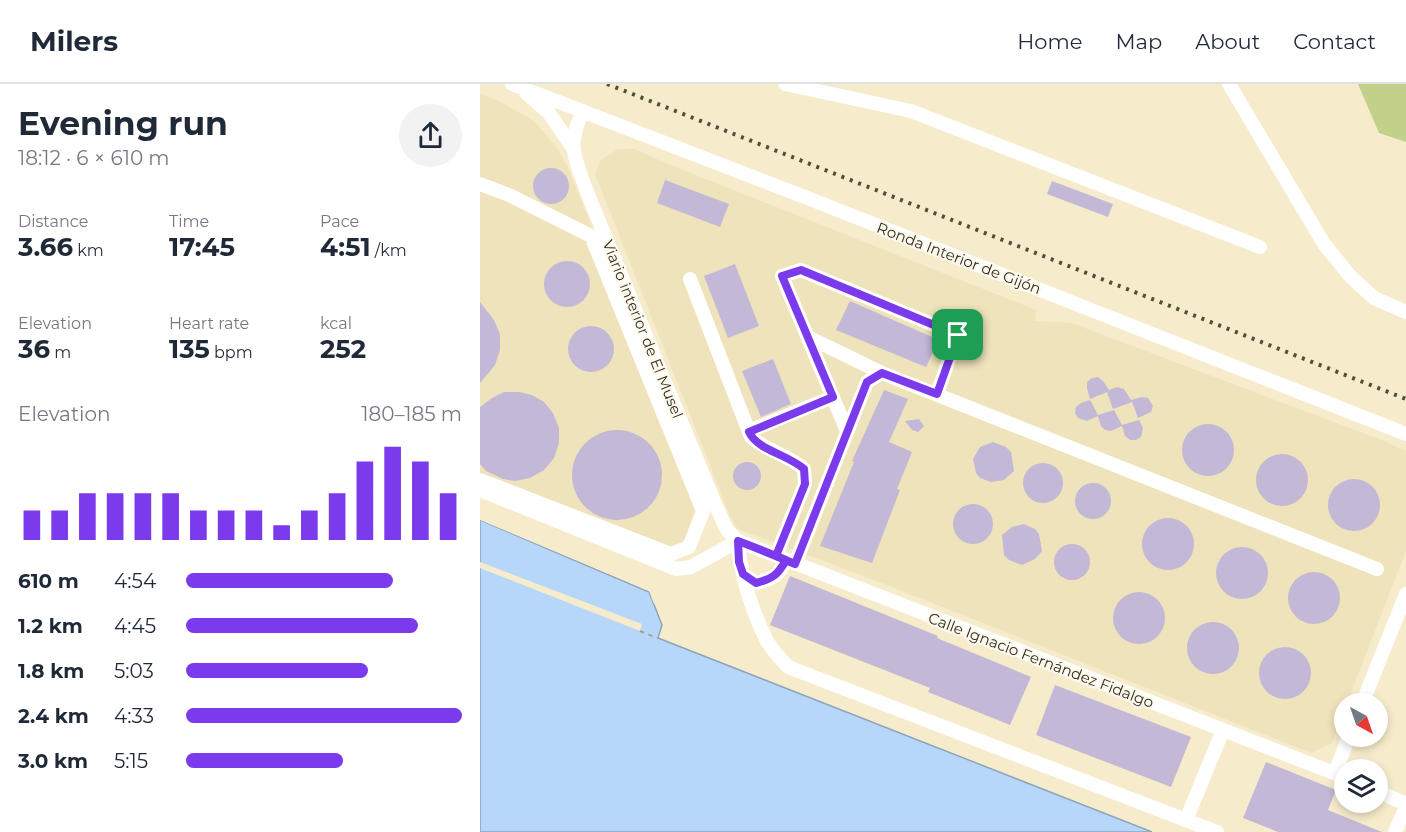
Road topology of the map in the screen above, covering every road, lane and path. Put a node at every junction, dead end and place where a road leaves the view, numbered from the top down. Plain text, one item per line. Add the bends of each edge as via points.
1 (785, 84) edge
2 (1229, 84) edge
3 (515, 85) edge
4 (583, 111) junction
5 (573, 148) junction
6 (480, 184) edge
7 (1260, 247) dead end
8 (690, 279) dead end
9 (1406, 312) edge
10 (963, 320) dead end
11 (958, 335) junction
12 (808, 337) junction
13 (882, 373) junction
14 (937, 394) junction
15 (833, 397) junction
16 (847, 431) junction
17 (749, 432) junction
18 (1406, 434) edge
19 (804, 469) junction
20 (828, 478) junction
21 (480, 480) edge
22 (480, 490) edge
23 (738, 541) junction
24 (785, 560) junction
25 (1377, 569) dead end
26 (743, 574) junction
27 (1406, 594) edge
28 (1392, 628) junction
29 (640, 631) dead end
30 (1406, 634) edge
31 (657, 638) dead end
32 (1366, 693) edge
33 (1223, 730) junction
34 (1334, 773) edge
35 (1388, 797) edge
36 (1406, 806) edge
37 (1186, 820) junction
38 (1217, 832) edge
39 (1395, 832) edge

1 - 7 street via 911,111
2 - 9 street via 1324,244 1374,298
3 - 4 street, Ronda Interior de Gijón
3 - 5 street via 549,113
4 - 5 street, Viario interior de El Musel via 574,129
4 - 18 street, Ronda Interior de Gijón
5 - 23 street, Viario interior de El Musel via 587,192 715,504 726,530
6 - 21 street via 591,236 703,511 689,546 671,554
8 - 17 street
10 - 11 street
11 - 12 street via 801,270 782,276
11 - 14 street
12 - 13 street
12 - 15 street
13 - 14 street
13 - 16 street via 867,382
14 - 25 street
15 - 16 street
15 - 17 street
16 - 20 street
17 - 19 street via 761,445 795,460
19 - 20 street
19 - 24 street via 805,484
20 - 24 street
22 - 23 street via 676,569 691,567
23 - 24 street, Calle Ignacio Fernández Fidalgo
23 - 26 street
24 - 26 street via 772,579 756,583
24 - 33 street, Calle Ignacio Fernández Fidalgo
26 - 37 street via 768,643 788,667
27 - 28 street
28 - 30 street
28 - 32 street
29 - 31 path
33 - 34 street, Calle Ignacio Fernández Fidalgo
33 - 37 street
35 - 36 street
36 - 39 street
37 - 38 street

